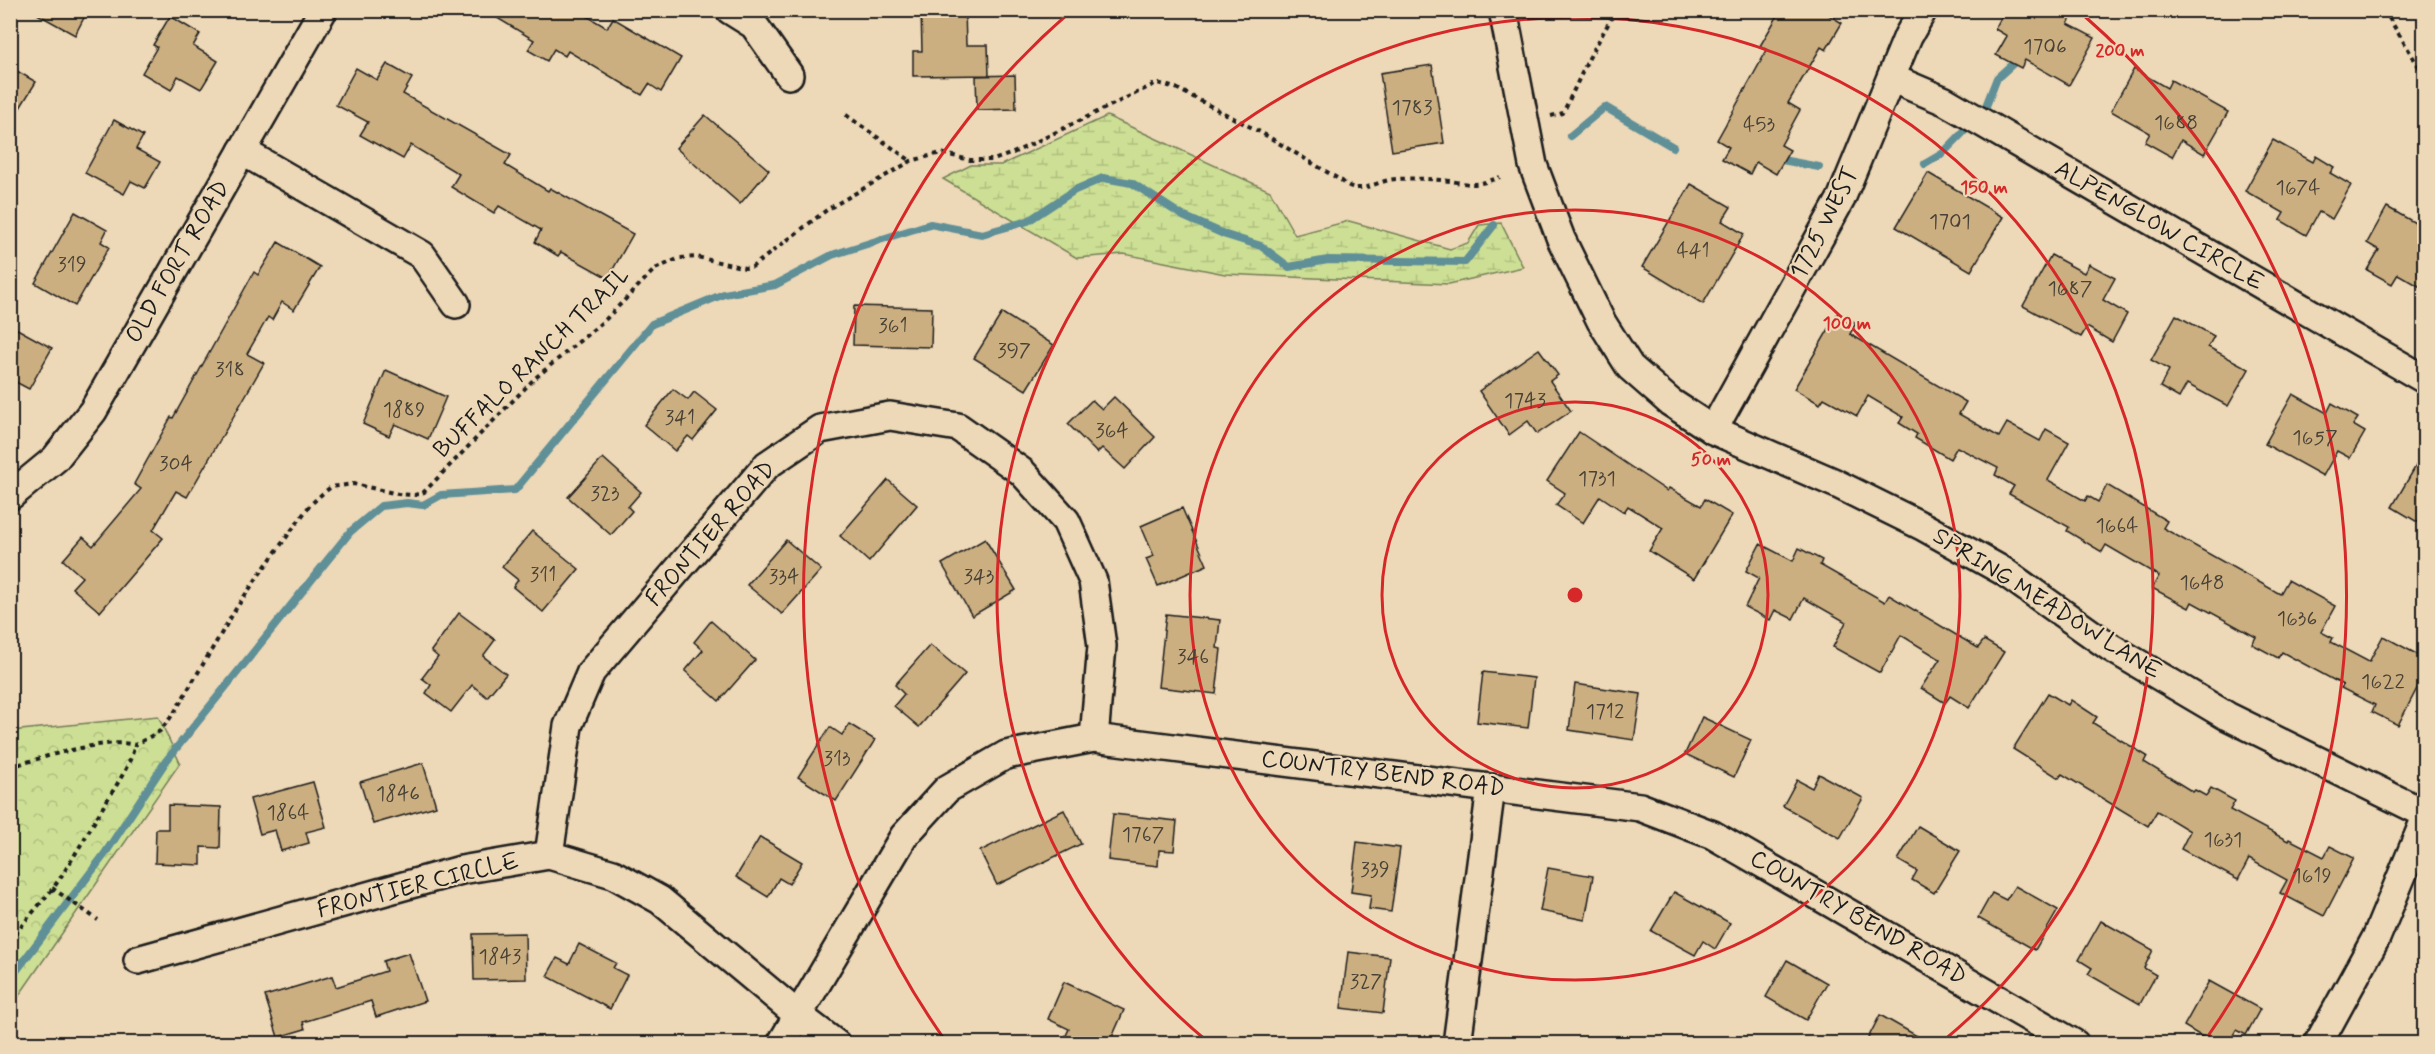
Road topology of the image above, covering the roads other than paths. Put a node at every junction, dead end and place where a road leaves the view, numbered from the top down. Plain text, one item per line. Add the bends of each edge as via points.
1 (323, 10) edge
2 (730, 10) edge
3 (1503, 10) edge
4 (1923, 10) edge
5 (789, 75) dead end
6 (1891, 78) junction
7 (242, 152) junction
8 (456, 304) dead end
9 (2424, 379) edge
10 (1713, 430) junction
11 (10, 496) edge
12 (1094, 738) junction
13 (1491, 788) junction
14 (2424, 813) edge
15 (2424, 822) edge
16 (549, 855) junction
17 (138, 960) dead end
18 (798, 1015) junction
19 (781, 1044) edge
20 (836, 1044) edge
21 (1457, 1044) edge
22 (2075, 1044) edge
23 (2318, 1044) edge

1 - 7 street, OLD FORT ROAD
2 - 5 street via 754,25
3 - 10 street, SPRING MEADOW LANE via 1533,165 1561,239 1630,367 1670,402
4 - 6 street, 1725 WEST
6 - 9 street, ALPENGLOW CIRCLE via 1955,107
6 - 10 street, 1725 WEST via 1841,199
7 - 8 street via 422,255
7 - 11 street, OLD FORT ROAD via 93,411 55,459
10 - 14 street, SPRING MEADOW LANE via 1924,527 2003,571 2110,647 2227,716
12 - 13 street, COUNTRY BEND ROAD
12 - 16 street, FRONTIER ROAD via 1102,646 1093,581 1066,521 1022,472 958,427 890,416 820,429 767,465 591,672 568,726
12 - 18 street, COUNTRY BEND ROAD via 1006,754 947,789 904,836
13 - 21 street
13 - 22 street, COUNTRY BEND ROAD via 1640,807 1713,834
15 - 23 street via 2376,938
16 - 17 street, FRONTIER CIRCLE via 460,870
16 - 18 street, FRONTIER CIRCLE via 613,874 660,900
18 - 19 street, COUNTRY BEND ROAD
18 - 20 street, FRONTIER CIRCLE

